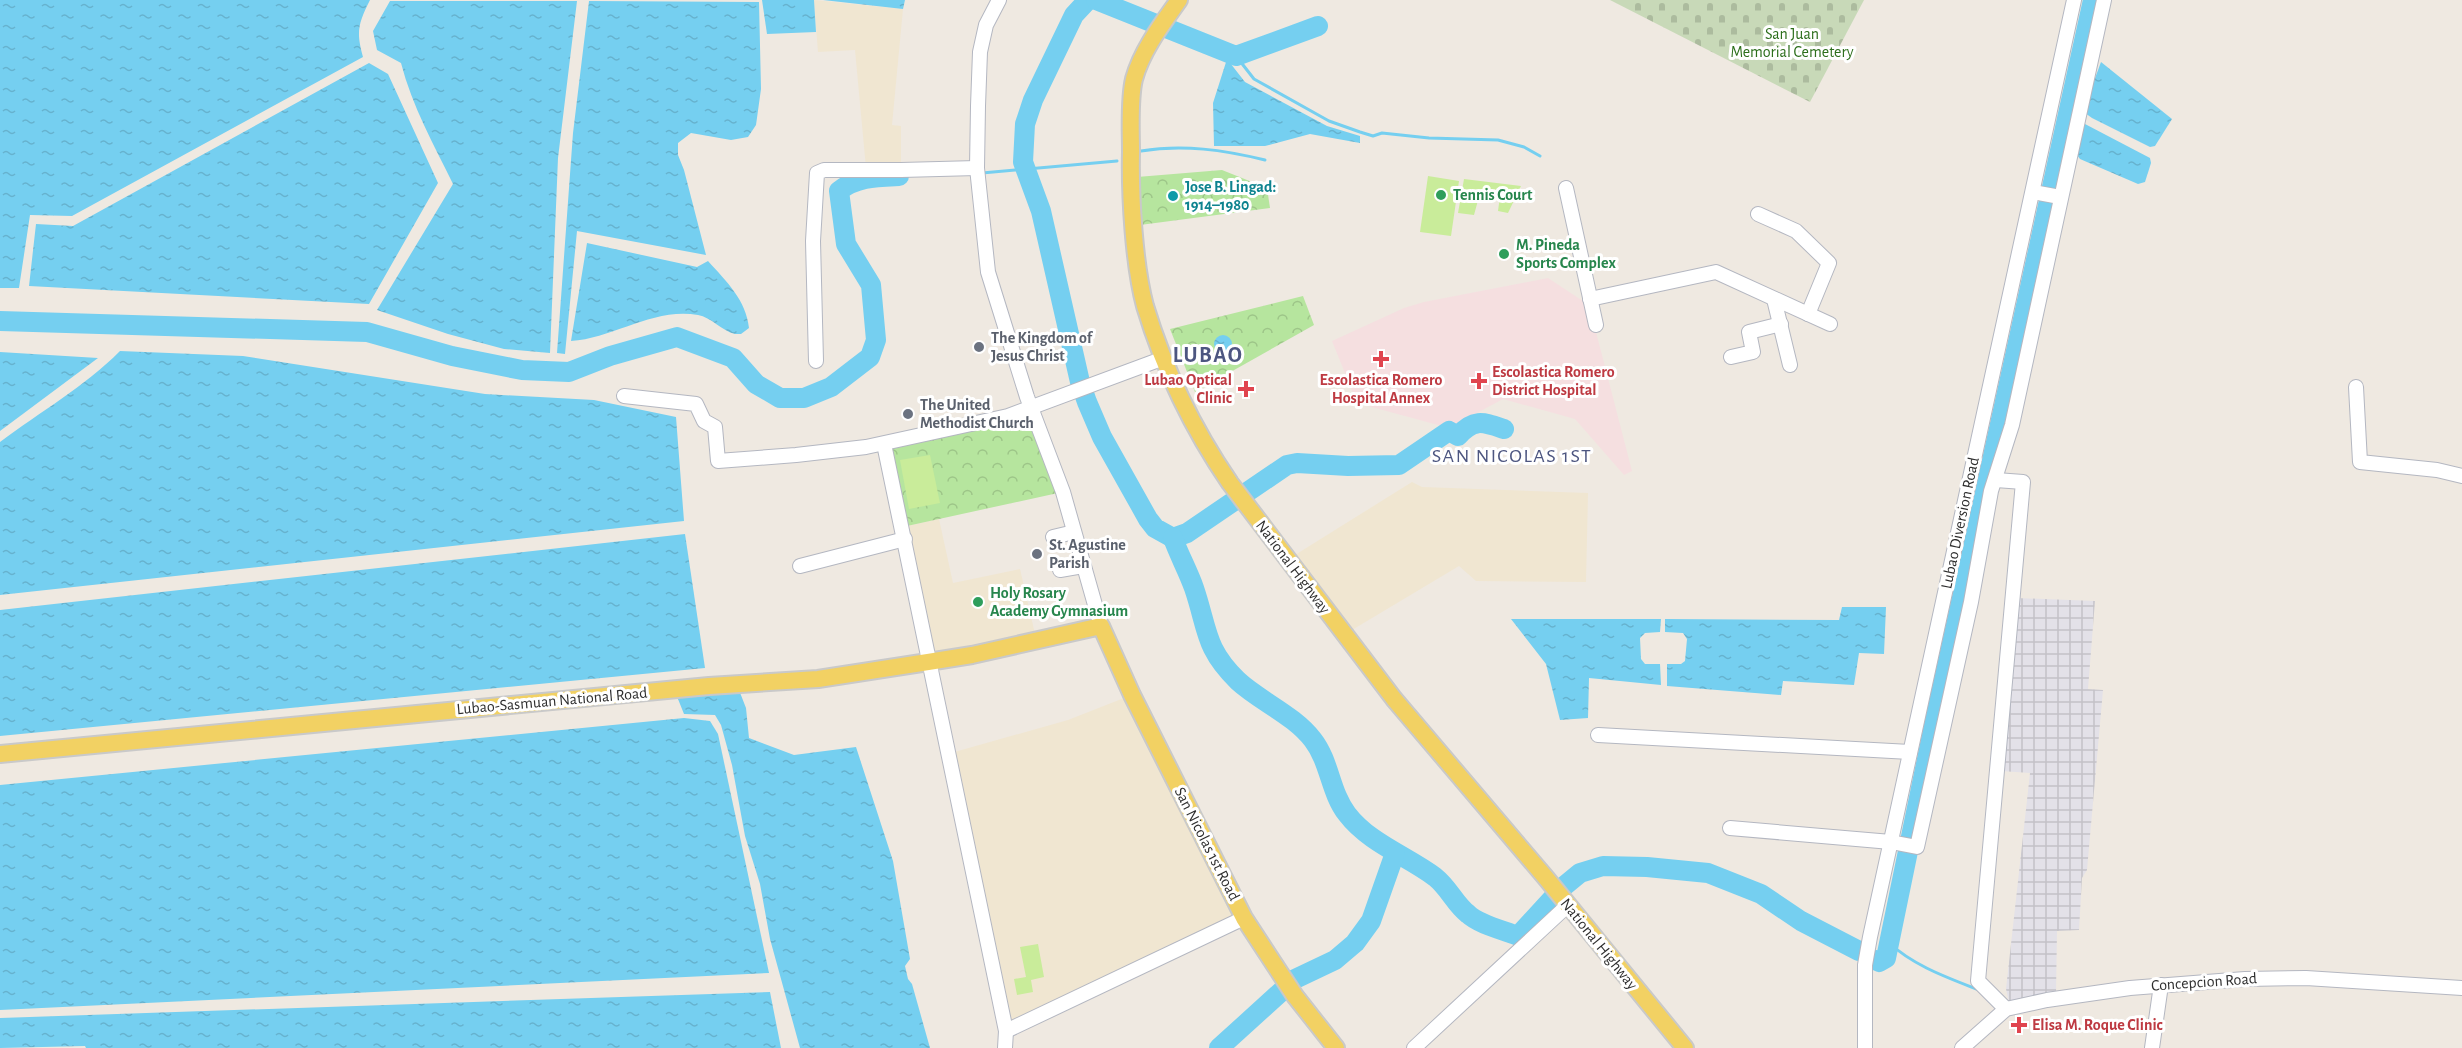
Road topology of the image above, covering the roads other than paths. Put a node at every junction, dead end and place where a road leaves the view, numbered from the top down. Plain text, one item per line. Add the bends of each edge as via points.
1 (999, 0) edge
2 (1179, 0) edge
3 (2074, 0) edge
4 (2104, 0) edge
5 (977, 173) junction
6 (1566, 188) dead end
7 (2036, 193) junction
8 (2058, 197) junction
9 (1758, 214) dead end
10 (1774, 298) junction
11 (1590, 299) junction
12 (1808, 314) junction
13 (1781, 324) junction
14 (1830, 324) dead end
15 (1596, 325) dead end
16 (1731, 357) dead end
17 (1164, 358) junction
18 (816, 362) dead end
19 (1790, 365) dead end
20 (2356, 387) dead end
21 (624, 396) dead end
22 (1033, 407) junction
23 (884, 444) junction
24 (2462, 476) edge
25 (1996, 480) junction
26 (1074, 532) junction
27 (1053, 537) dead end
28 (905, 539) junction
29 (800, 566) dead end
30 (1083, 566) junction
31 (1060, 570) dead end
32 (1101, 626) junction
33 (928, 662) junction
34 (1598, 735) dead end
35 (1910, 752) junction
36 (0, 754) edge
37 (1730, 828) dead end
38 (1894, 843) junction
39 (1567, 904) junction
40 (1244, 918) junction
41 (2161, 985) junction
42 (2462, 988) edge
43 (2006, 1009) junction
44 (1006, 1031) junction
45 (1005, 1048) edge
46 (1336, 1048) edge
47 (1414, 1048) edge
48 (1685, 1048) edge
49 (1864, 1048) edge
50 (1962, 1048) edge
51 (2152, 1048) edge

1 - 5 street via 986,25 980,52
2 - 17 main road, National Highway via 1149,44 1134,80 1130,177 1141,283
3 - 7 street, Lubao Diversion Road
4 - 8 street
5 - 18 street via 817,173 813,241
5 - 22 street via 988,272
6 - 11 street
7 - 8 street
7 - 35 street, Lubao Diversion Road
8 - 25 street via 2029,349
9 - 12 street via 1796,231 1829,263
10 - 11 street via 1716,272
10 - 12 street
10 - 13 street
11 - 15 street
12 - 14 street
13 - 16 street via 1749,332 1753,352
13 - 19 street
17 - 22 street
17 - 39 main road, National Highway via 1204,446 1244,502 1394,699
20 - 24 street via 2360,462
21 - 23 street via 696,404 704,421 715,427 718,460
22 - 23 street
22 - 26 street
23 - 28 street
25 - 38 street via 1917,847
25 - 43 street via 2023,483 1978,981
26 - 27 street
26 - 30 street
28 - 29 street
28 - 33 street
30 - 31 street
30 - 32 street
32 - 33 main road, Lubao-Sasmuan National Road
32 - 40 main road, San Nicolas 1st Road
33 - 36 main road, Lubao-Sasmuan National Road via 818,679
33 - 44 street
34 - 35 street
35 - 38 street, Lubao Diversion Road
37 - 38 street
38 - 49 street, Lubao Diversion Road via 1865,965
39 - 47 street
39 - 48 main road, National Highway
40 - 44 street
40 - 46 main road, San Nicolas 1st Road via 1295,996
41 - 42 street, Concepcion Road via 2306,978
41 - 43 street, Concepcion Road
41 - 51 street
43 - 50 street, Concepcion Road
44 - 45 street

